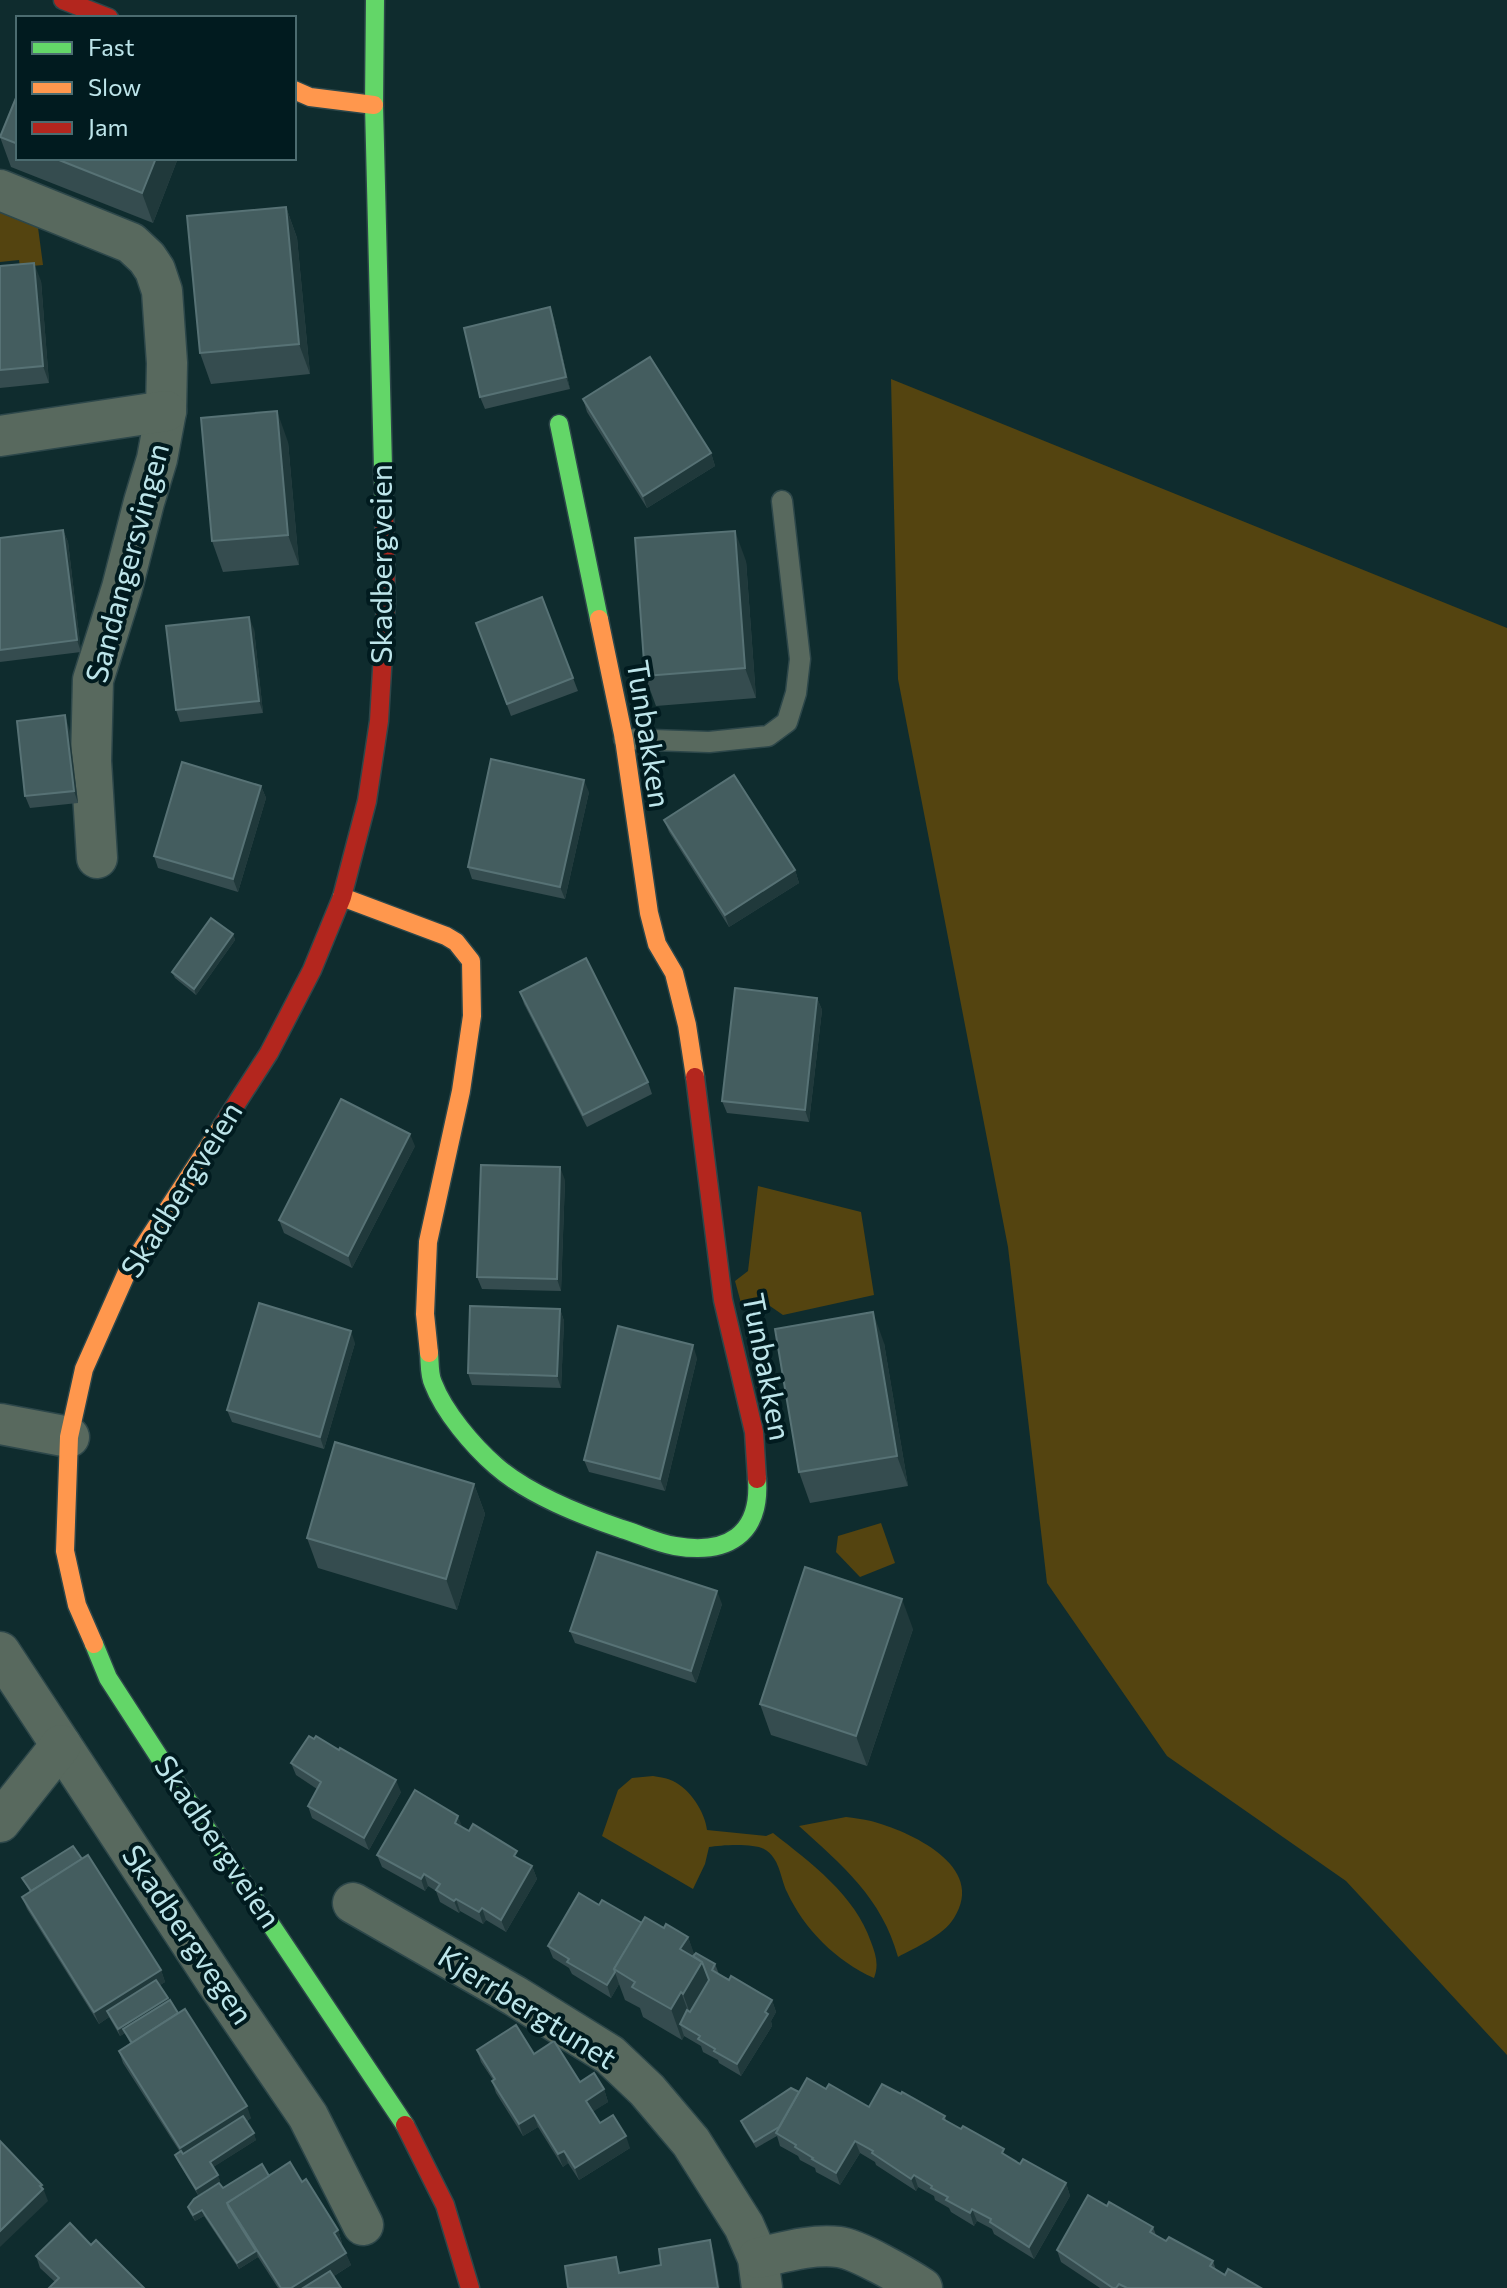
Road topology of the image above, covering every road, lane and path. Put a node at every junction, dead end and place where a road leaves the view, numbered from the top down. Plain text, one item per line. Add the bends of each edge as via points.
1 (63, 0) edge
2 (375, 0) edge
3 (104, 16) edge
4 (296, 91) edge
5 (374, 105) junction
6 (0, 190) edge
7 (166, 411) junction
8 (559, 424) dead end
9 (0, 436) edge
10 (782, 501) dead end
11 (624, 739) junction
12 (97, 858) dead end
13 (342, 897) junction
14 (0, 1424) edge
15 (69, 1437) junction
16 (0, 1652) edge
17 (61, 1745) junction
18 (0, 1822) edge
19 (353, 1903) dead end
20 (363, 2225) dead end
21 (760, 2273) edge
22 (470, 2288) edge
23 (922, 2288) edge

1 - 3 street
2 - 5 street, Skadbergveien
4 - 5 street
5 - 13 street, Skadbergveien via 386,602 379,721 367,801
6 - 7 street, Sandangersvingen via 131,243 147,258 162,291
7 - 9 street, Sandangersvingen
7 - 12 street, Sandangersvingen via 93,680
8 - 11 street, Tunbakken
10 - 11 lane via 800,659 787,722 768,736 709,742
11 - 13 street, Tunbakken via 649,913 657,944 674,973 687,1025 723,1300 754,1432 758,1495 752,1521 736,1539 709,1548 674,1546 584,1516 498,1468 451,1414 432,1382 425,1314 428,1242 471,1027 471,961 446,936
13 - 15 street, Skadbergveien via 269,1053 127,1272 84,1369
14 - 15 street
15 - 22 street, Skadbergveien via 65,1551 77,1605 108,1678 407,2128 445,2205
16 - 17 street, Skadbergvegen
17 - 18 street
17 - 20 street, Skadbergvegen via 308,2116
19 - 21 street, Kjerrbergtunet via 610,2055 691,2142 744,2226
21 - 23 street, Kjerrbergtunet via 801,2248 841,2247

